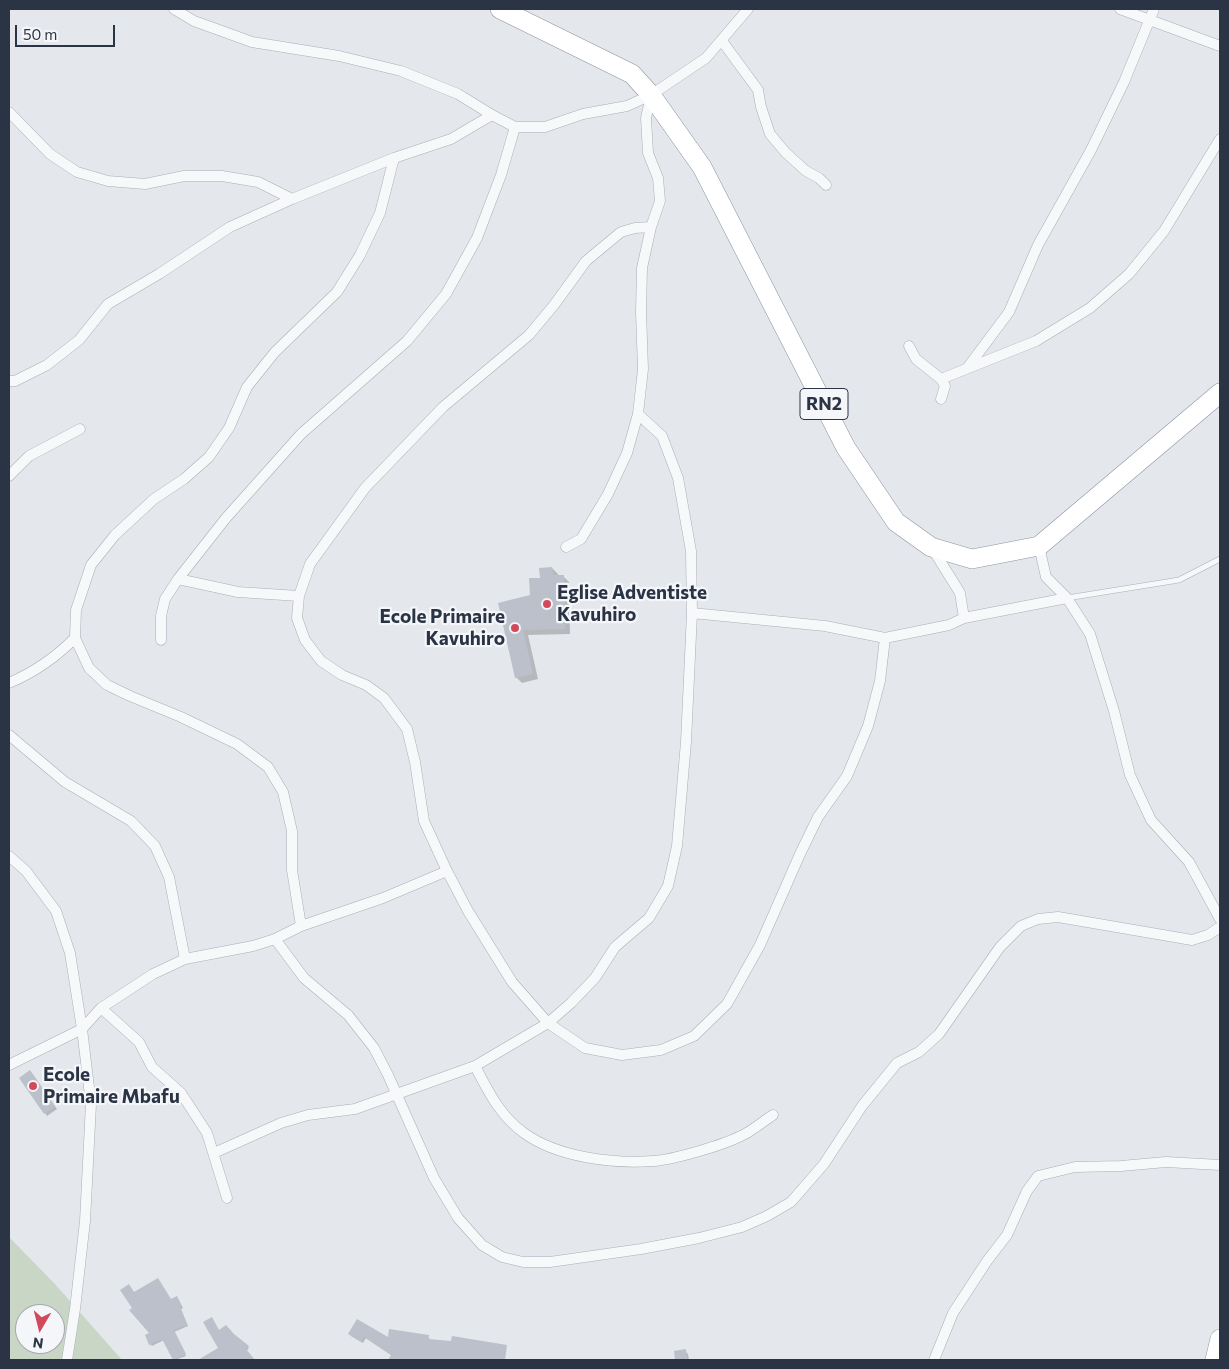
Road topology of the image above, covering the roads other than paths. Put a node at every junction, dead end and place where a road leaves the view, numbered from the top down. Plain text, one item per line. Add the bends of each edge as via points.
1 (174, 9) edge
2 (500, 9) edge
3 (748, 9) edge
4 (1120, 9) edge
5 (1154, 9) edge
6 (1150, 20) junction
7 (722, 41) junction
8 (1220, 46) edge
9 (651, 95) junction
10 (9, 112) edge
11 (492, 115) junction
12 (515, 127) junction
13 (1219, 145) edge
14 (394, 158) junction
15 (826, 185) dead end
16 (292, 199) junction
17 (651, 227) junction
18 (909, 346) dead end
19 (968, 367) junction
20 (941, 378) junction
21 (9, 381) edge
22 (1220, 393) edge
23 (940, 399) dead end
24 (638, 414) junction
25 (80, 429) dead end
26 (9, 476) edge
27 (566, 546) dead end
28 (1039, 546) junction
29 (931, 547) junction
30 (1220, 559) edge
31 (178, 579) junction
32 (299, 596) junction
33 (1067, 598) junction
34 (692, 613) junction
35 (964, 618) junction
36 (76, 638) junction
37 (885, 638) junction
38 (161, 640) dead end
39 (9, 683) edge
40 (9, 735) edge
41 (9, 856) edge
42 (447, 871) junction
43 (1220, 919) edge
44 (301, 926) junction
45 (1220, 926) edge
46 (275, 939) junction
47 (185, 959) junction
48 (101, 1008) junction
49 (548, 1023) junction
50 (82, 1029) junction
51 (9, 1065) edge
52 (475, 1066) junction
53 (396, 1094) junction
54 (773, 1115) dead end
55 (214, 1153) junction
56 (1220, 1166) edge
57 (227, 1198) dead end
58 (1220, 1339) edge
59 (67, 1360) edge
60 (934, 1360) edge
61 (1215, 1360) edge

1 - 11 street via 194,21 252,42 339,56 400,71 458,94
2 - 9 highway, RN2 via 632,74
3 - 7 street
4 - 6 street
5 - 6 street
6 - 8 street
6 - 19 street via 1091,150 1038,245 1009,312
7 - 9 street via 699,63
7 - 15 street via 758,90 770,134 806,171
9 - 12 street via 627,106 583,114 545,128
9 - 17 street via 646,118 648,153 658,178 660,201
9 - 29 highway, RN2 via 702,167 846,448 896,522
10 - 16 street via 50,154 77,172 108,181 145,184 184,176 222,176 258,182
11 - 12 street
11 - 14 street via 451,139
12 - 31 street via 477,238 446,294 407,341 301,434 226,518
13 - 19 street via 1164,230 1129,274 1090,308 1036,341
14 - 16 street
14 - 36 street via 380,214 337,292 275,352 247,387 229,428 210,457 115,535 91,566 76,610
16 - 21 street via 230,227 108,304 79,340 47,365
17 - 24 street via 642,268 643,369
17 - 32 street via 622,232 586,261 529,335 443,406 365,488 310,564
18 - 20 street via 916,359
19 - 20 street
20 - 23 street via 945,386
22 - 28 highway, RN2
24 - 27 street via 627,454 608,494 581,539
24 - 34 street via 662,436 678,478 691,551
25 - 26 street via 29,456
28 - 29 highway, RN2 via 972,559
28 - 33 street via 1046,577
29 - 35 street via 960,593
30 - 33 lane via 1179,580
31 - 32 street via 238,592
31 - 38 street via 165,599
32 - 42 street via 300,626 305,640 321,661 342,675 366,684 384,698 407,729 424,821
33 - 35 street
33 - 43 street via 1090,634 1130,775 1151,820 1189,862
34 - 37 street via 825,626
34 - 49 street via 677,846 668,886 649,918 615,946 595,978
35 - 37 street via 949,625
36 - 39 street via 51,660
36 - 44 street via 89,668 107,685 237,744 268,767 283,792 292,830 292,870
37 - 49 street via 880,681 868,726 847,776 818,817 760,945 727,1004 694,1036 661,1050 622,1055 585,1048
40 - 47 street via 65,782 131,821 155,846 169,877
41 - 50 street via 26,871 56,911 70,953
42 - 44 street via 383,898
42 - 49 street via 512,982
44 - 46 street
45 - 53 street via 1208,935 1192,940 1058,917 1038,919 1021,926 1000,947 939,1034 892,1070 862,1106 824,1164 791,1202 742,1226 699,1238 550,1262 523,1262 502,1257 482,1245 458,1218 434,1178
46 - 47 street
46 - 53 street via 304,978 348,1015 374,1048
47 - 48 street via 153,974
48 - 50 street
48 - 55 street via 139,1042 152,1067 180,1093 207,1133
49 - 52 street
50 - 51 street
50 - 59 street via 91,1104 85,1222
52 - 53 street
52 - 54 street via 496,1106 522,1132 545,1147 569,1154 654,1161 740,1136
53 - 55 street via 354,1109 308,1115 281,1123
55 - 57 street
56 - 60 street via 1166,1162 1074,1167 1038,1176 1027,1191 1007,1235 953,1313
58 - 61 highway

